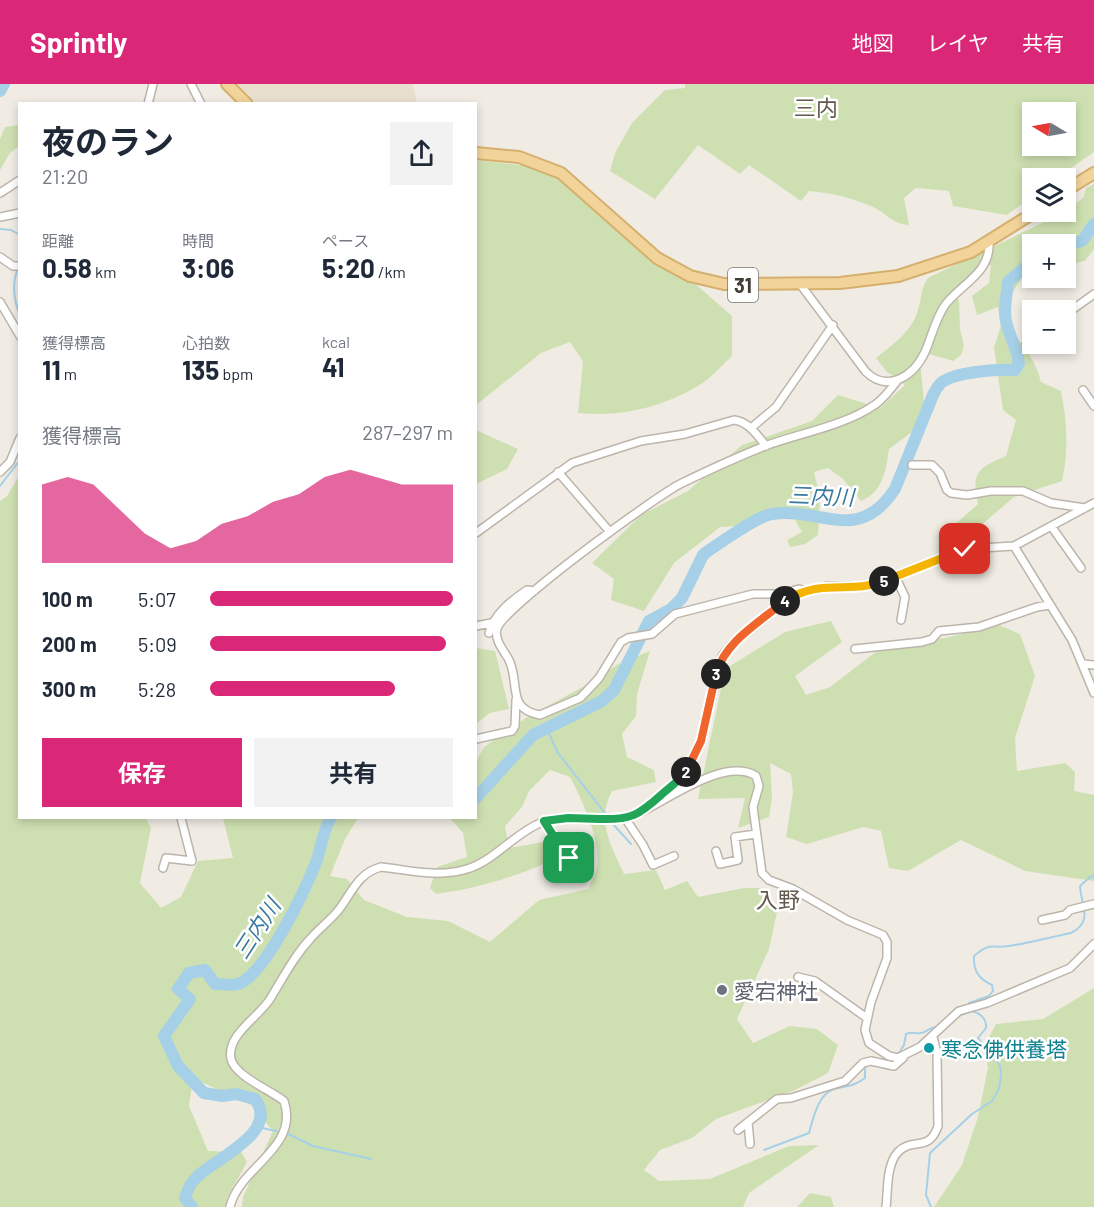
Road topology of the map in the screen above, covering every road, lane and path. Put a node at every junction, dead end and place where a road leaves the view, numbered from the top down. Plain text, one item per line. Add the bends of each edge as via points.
1 (153, 84) edge
2 (191, 84) edge
3 (227, 84) edge
4 (148, 102) edge
5 (200, 102) edge
6 (245, 102) edge
7 (477, 153) edge
8 (1094, 174) edge
9 (18, 181) edge
10 (1076, 184) edge
11 (0, 193) edge
12 (18, 213) edge
13 (0, 217) edge
14 (1022, 220) edge
15 (989, 242) junction
16 (0, 258) edge
17 (18, 266) edge
18 (800, 284) junction
19 (1094, 294) edge
20 (0, 302) edge
21 (1076, 307) edge
22 (833, 325) junction
23 (18, 333) edge
24 (897, 381) junction
25 (1083, 390) dead end
26 (1094, 406) edge
27 (751, 428) junction
28 (18, 443) edge
29 (766, 446) junction
30 (912, 465) dead end
31 (0, 472) edge
32 (558, 472) junction
33 (1094, 503) edge
34 (1084, 508) junction
35 (1050, 526) junction
36 (477, 532) edge
37 (610, 532) junction
38 (1014, 546) junction
39 (1081, 568) dead end
40 (895, 576) junction
41 (534, 591) junction
42 (805, 592) junction
43 (1050, 605) junction
44 (901, 620) dead end
45 (491, 623) junction
46 (477, 626) edge
47 (489, 633) dead end
48 (855, 649) dead end
49 (1082, 664) junction
50 (1094, 665) edge
51 (1094, 693) edge
52 (516, 700) junction
53 (477, 739) edge
54 (649, 807) junction
55 (625, 818) junction
56 (181, 819) edge
57 (544, 821) junction
58 (756, 834) junction
59 (716, 851) dead end
60 (674, 856) dead end
61 (164, 868) dead end
62 (577, 875) dead end
63 (1094, 904) edge
64 (1042, 920) dead end
65 (1094, 944) edge
66 (798, 977) dead end
67 (867, 1018) junction
68 (933, 1037) junction
69 (910, 1053) junction
70 (748, 1122) junction
71 (738, 1130) dead end
72 (750, 1144) dead end
73 (230, 1207) edge
74 (886, 1207) edge

1 - 4 street
2 - 5 street
3 - 6 main road
7 - 18 main road, 31 via 519,157 561,173 657,258 690,276 730,284
8 - 10 main road
9 - 11 street
12 - 13 street
14 - 15 main road, 31
15 - 18 main road, 31 via 950,260 898,276
15 - 24 street via 990,252 982,268 946,305 919,362
16 - 17 street
18 - 22 street
19 - 21 street
20 - 23 street
22 - 24 street via 873,379
22 - 27 street via 777,407
24 - 29 street via 866,410
25 - 26 street
27 - 29 street
27 - 32 street via 742,421 721,423 641,441 588,456
28 - 31 street via 10,462
29 - 37 street via 678,484
30 - 34 street via 928,464 935,468 951,493 1023,491 1051,503
32 - 36 street
32 - 37 street
33 - 34 street
34 - 35 street
35 - 38 street
35 - 39 street
37 - 41 street
38 - 40 street via 965,549
38 - 43 street
40 - 42 street via 869,586 827,586
40 - 44 street via 905,597
41 - 45 street via 527,590 512,600
41 - 52 street via 516,604 496,631 512,666
42 - 52 street via 753,594 685,610 649,635 621,642 599,678 580,698 540,715 525,710
42 - 54 street via 787,600 722,656 701,741 685,772
43 - 48 street via 979,627 939,631 922,642
43 - 49 street
45 - 46 street
45 - 47 street
49 - 50 street
49 - 51 street
52 - 53 street via 512,731
54 - 55 street
54 - 58 street via 712,776 749,771 756,776 759,786 753,807
55 - 57 street
55 - 60 street via 653,866
56 - 61 street via 192,861 166,858
57 - 62 street via 556,840 562,842
57 - 73 street via 466,870 437,874 374,869 361,877 337,912 310,938 232,1048 235,1067 284,1101 288,1120 271,1153 237,1190
58 - 59 street via 735,837 738,860 720,864
58 - 67 street via 762,873 769,880 876,931 887,942 886,958
63 - 64 street
65 - 68 street via 1070,968 960,1011
66 - 67 street via 815,981
67 - 69 street via 867,1037 874,1048 898,1058
68 - 69 street
68 - 74 street via 937,1053 938,1126 928,1142 898,1152 891,1165
69 - 70 street via 894,1065 863,1063 845,1081 777,1099
70 - 71 street
70 - 72 street

